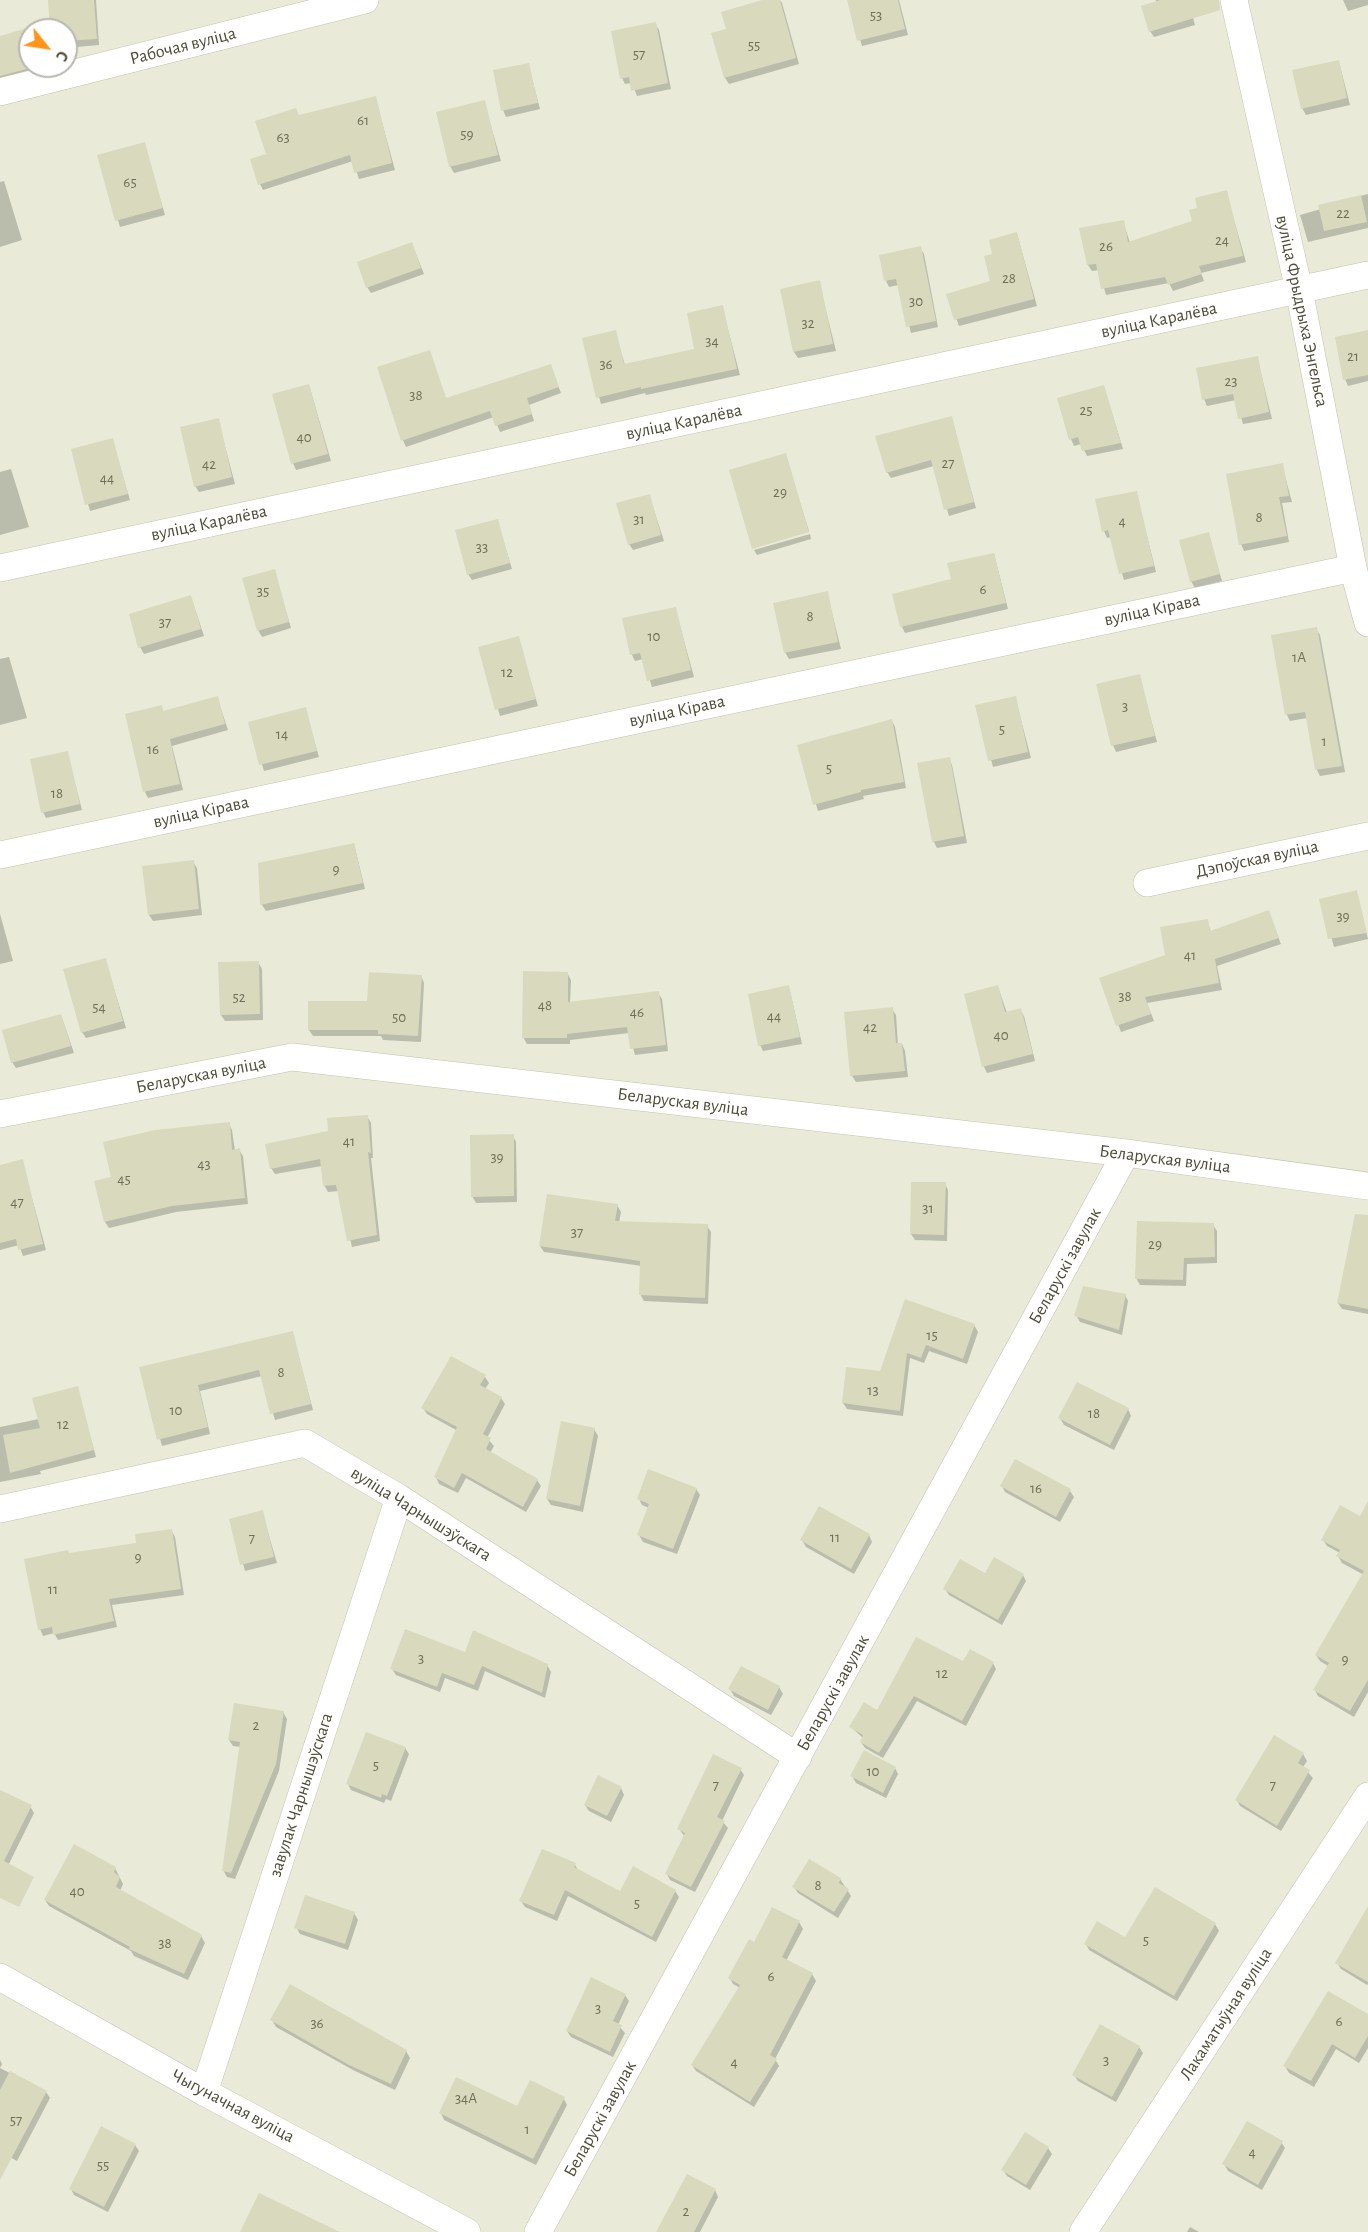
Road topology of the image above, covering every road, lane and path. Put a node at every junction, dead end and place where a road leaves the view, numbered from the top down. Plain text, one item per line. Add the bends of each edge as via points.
1 (365, 0) edge
2 (1234, 0) edge
3 (0, 92) edge
4 (1368, 275) edge
5 (1299, 290) junction
6 (0, 568) edge
7 (1353, 568) junction
8 (1368, 623) edge
9 (1368, 836) edge
10 (0, 855) edge
11 (1147, 883) dead end
12 (0, 1114) edge
13 (1126, 1153) junction
14 (1368, 1186) edge
15 (399, 1498) junction
16 (0, 1509) edge
17 (798, 1757) junction
18 (1368, 1796) edge
19 (0, 1977) edge
20 (204, 2092) junction
21 (467, 2232) edge
22 (538, 2232) edge
23 (1083, 2232) edge

1 - 3 street, Рабочая вуліца
2 - 5 street, вуліца Фрыдрыха Энгельса
4 - 5 street, вуліца Каралёва
5 - 6 street, вуліца Каралёва
5 - 7 street, вуліца Фрыдрыха Энгельса
7 - 8 street, вуліца Фрыдрыха Энгельса
7 - 10 street, вуліца Кірава
9 - 11 street, Дэпоўская вуліца
12 - 13 street, Беларуская вуліца via 292,1057
13 - 14 street, Беларуская вуліца
13 - 17 street, Беларускі завулак
15 - 16 street, вуліца Чарнышэўскага via 305,1443
15 - 17 street, вуліца Чарнышэўскага
15 - 20 street, завулак Чарнышэўскага
17 - 22 street, Беларускі завулак
18 - 23 street, Лакаматыўная вуліца
19 - 20 street, Чыгуначная вуліца
20 - 21 street, Чыгуначная вуліца

